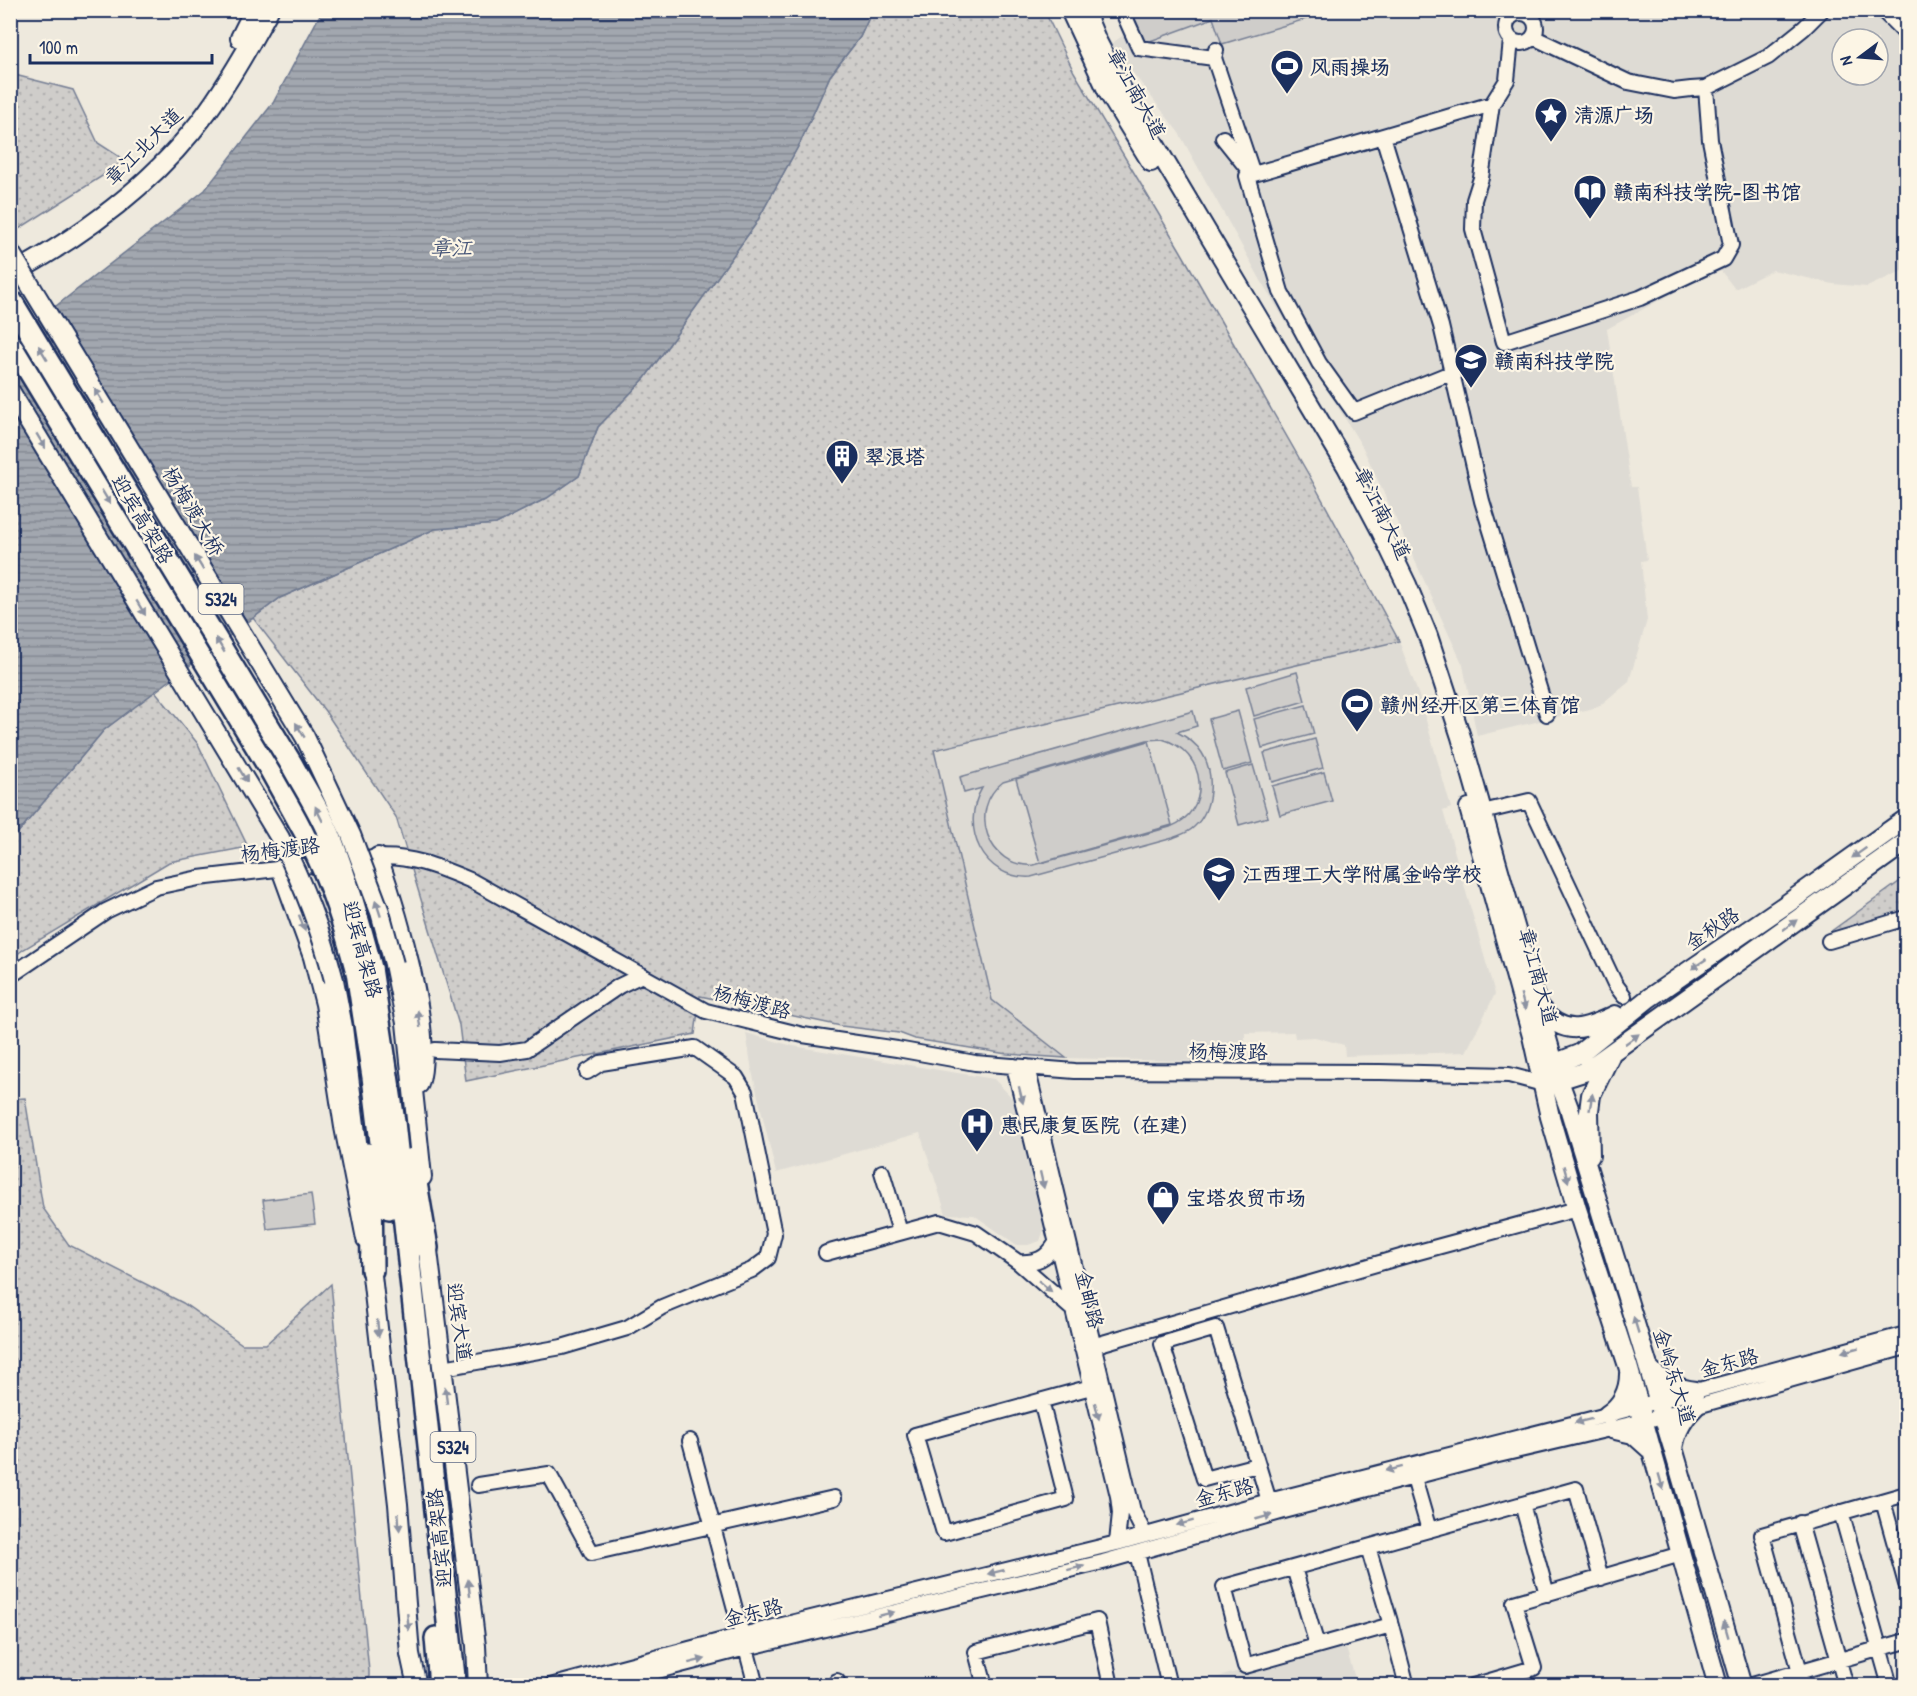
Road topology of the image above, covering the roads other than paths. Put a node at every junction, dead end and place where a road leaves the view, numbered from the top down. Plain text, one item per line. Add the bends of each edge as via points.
1 (254, 10) edge
2 (269, 10) edge
3 (1070, 10) edge
4 (1084, 10) edge
5 (1122, 10) edge
6 (1822, 10) edge
7 (1882, 10) edge
8 (1513, 12) edge
9 (1906, 34) edge
10 (1533, 37) junction
11 (1511, 40) junction
12 (1090, 42) junction
13 (1706, 88) junction
14 (1492, 104) junction
15 (1383, 136) junction
16 (1223, 138) dead end
17 (1252, 174) junction
18 (10, 252) edge
19 (10, 262) edge
20 (10, 275) edge
21 (10, 299) edge
22 (10, 339) edge
23 (1453, 372) junction
24 (10, 391) edge
25 (1547, 714) dead end
26 (1477, 814) junction
27 (1906, 819) edge
28 (321, 841) junction
29 (1906, 842) edge
30 (378, 858) junction
31 (281, 869) junction
32 (1906, 918) edge
33 (1829, 941) dead end
34 (364, 971) junction
35 (642, 975) junction
36 (10, 976) edge
37 (1624, 996) dead end
38 (1649, 998) junction
39 (1539, 1006) junction
40 (435, 1050) dead end
41 (1611, 1054) junction
42 (1020, 1066) junction
43 (587, 1072) dead end
44 (1549, 1075) junction
45 (415, 1097) junction
46 (387, 1123) junction
47 (882, 1172) dead end
48 (1592, 1181) junction
49 (1577, 1209) junction
50 (900, 1232) junction
51 (1056, 1243) junction
52 (427, 1248) junction
53 (826, 1253) dead end
54 (1018, 1262) junction
55 (372, 1270) junction
56 (1072, 1309) junction
57 (1906, 1334) edge
58 (1088, 1347) junction
59 (1906, 1347) edge
60 (1628, 1366) junction
61 (1648, 1367) junction
62 (443, 1368) junction
63 (1091, 1387) junction
64 (1696, 1398) junction
65 (1041, 1401) junction
66 (1661, 1408) junction
67 (1641, 1413) junction
68 (1609, 1422) junction
69 (690, 1441) dead end
70 (1673, 1448) junction
71 (1652, 1451) junction
72 (1257, 1465) junction
73 (1414, 1478) junction
74 (478, 1485) dead end
75 (1906, 1494) edge
76 (834, 1498) dead end
77 (1269, 1501) junction
78 (1883, 1501) junction
79 (1522, 1504) junction
80 (1841, 1512) junction
81 (1800, 1523) junction
82 (712, 1527) junction
83 (1430, 1530) junction
84 (1145, 1534) junction
85 (1117, 1543) junction
86 (1368, 1547) junction
87 (1137, 1553) junction
88 (1681, 1554) junction
89 (1294, 1568) junction
90 (1601, 1578) junction
91 (1906, 1584) edge
92 (1547, 1594) junction
93 (1391, 1625) junction
94 (744, 1641) junction
95 (1906, 1641) edge
96 (1317, 1645) junction
97 (1880, 1649) junction
98 (1840, 1660) junction
99 (1800, 1671) junction
100 (417, 1686) edge
101 (440, 1686) edge
102 (455, 1686) edge
103 (478, 1686) edge
104 (550, 1686) edge
105 (600, 1686) edge
106 (756, 1686) edge
107 (985, 1686) edge
108 (1111, 1686) edge
109 (1169, 1686) edge
110 (1407, 1686) edge
111 (1473, 1686) edge
112 (1718, 1686) edge
113 (1742, 1686) edge
114 (1749, 1686) edge
115 (1804, 1686) edge
116 (1846, 1686) edge
117 (1890, 1686) edge

1 - 19 main road, 章江北大道 via 222,70 166,141 81,218
2 - 20 main road, 章江北大道 via 206,113 177,148 84,230
3 - 12 main road, 章江南大道
4 - 12 main road, 章江南大道
5 - 17 street via 1139,48 1215,54
6 - 13 street via 1768,57
7 - 9 street
8 - 10 street via 1533,18
8 - 11 street via 1506,24
10 - 11 street via 1520,43
10 - 13 street via 1628,82 1674,91
11 - 14 street via 1507,80
12 - 26 main road, 章江南大道 via 1108,92 1402,587
13 - 14 street via 1710,140 1731,245 1723,259 1640,298 1504,342 1473,229 1474,200
14 - 15 street
15 - 17 street
15 - 23 street
16 - 17 street
17 - 23 street via 1246,176 1281,292 1319,363 1354,412
34 -> 18 main road, 杨梅渡大桥 / S324, bridge via 380,912 351,835 304,737
28 -> 21 highway, 迎宾高架路, bridge via 292,765
22 -> 28 highway, 迎宾高架路 via 269,767
23 - 25 street via 1482,501
24 -> 34 main road, S324, bridge via 280,838 314,912
26 - 37 street via 1529,801
26 - 39 main road, 章江南大道
26 -> 44 main road, 章江南大道 via 1532,1036
27 -> 38 main road, 金秋路
28 - 34 highway, bridge
28 - 34 highway, bridge via 360,896
41 -> 29 main road
30 - 31 street, 杨梅渡路
30 - 35 street, 杨梅渡路 via 417,860 472,881
45 -> 30 main road via 423,1058 419,1019 406,951
31 - 36 street, 杨梅渡路 via 156,887 97,915
31 -> 55 main road via 325,1005
32 - 33 street
34 - 45 main road, 迎宾大道 / S324 via 406,1023
34 - 46 highway, 迎宾高架路
34 - 52 highway via 400,1055 412,1166
34 - 55 highway via 358,1032 371,1180
35 - 40 street via 527,1049 500,1053
35 - 42 street, 杨梅渡路 via 722,1016 802,1035 975,1063
38 - 39 main road via 1594,1025 1576,1028 1551,1021
38 - 44 main road, 金秋路
39 - 44 main road, 章江南大道
41 - 44 main road via 1584,1072
48 -> 41 main road via 1589,1111 1594,1087
42 - 44 street, 杨梅渡路 via 1076,1071
42 -> 51 street, 金邮路
42 - 58 street, 金邮路
43 - 62 street via 601,1063 627,1057 695,1048 736,1077 745,1092 774,1234 768,1258 752,1270 662,1307 627,1328 562,1347
44 - 48 main road, 金岭东大道
44 -> 49 main road via 1550,1117
45 - 52 main road, 迎宾大道 / S324
46 - 101 highway, 迎宾高架路
46 - 102 highway, 迎宾高架路
47 - 50 street
61 -> 48 main road, 金岭东大道
49 - 58 street
49 - 60 main road
50 - 53 street
50 - 54 street via 939,1222 947,1224 976,1233
51 - 54 street via 1039,1261
51 - 56 street, 金邮路
52 - 62 main road, 迎宾大道 / S324
54 -> 56 street
55 -> 100 main road via 410,1654
56 - 58 street, 金邮路
57 -> 64 street, 金东路
58 - 63 street, 金邮路
58 - 84 street, 金邮路 via 1133,1511
59 - 64 street, 金东路
60 - 67 main road
60 - 68 main road via 1626,1392
61 - 64 main road via 1667,1383
61 - 66 main road, 金岭东大道
103 -> 62 main road, 迎宾大道 / S324
63 - 65 street
63 -> 85 street, 金邮路 via 1118,1496
64 - 66 street, 金东路
64 - 70 main road via 1678,1428
65 - 65 street via 915,1435 944,1533 1066,1499
66 - 67 street, 金东路
66 - 70 main road, 金岭东大道
67 - 68 street, 金东路
67 - 71 main road
68 - 71 main road via 1633,1434
68 - 73 street, 金东路
68 -> 77 street, 金东路
69 - 82 street
113 -> 70 main road, 金岭东大道
71 -> 88 main road
72 - 72 street via 1216,1328 1162,1344 1204,1479
72 - 77 street
73 - 83 street
87 -> 73 street, 金东路
74 - 82 street via 549,1474 591,1553
75 - 78 street
76 - 82 street
77 -> 84 street, 金东路
78 - 80 street
78 - 91 street
79 - 83 street
79 - 90 street via 1576,1489
79 - 92 street
80 - 81 street
80 - 97 street
81 - 98 street
81 - 99 street via 1762,1535
82 - 94 street
83 - 86 street
84 - 85 street, 金东路
85 -> 94 street, 金东路
86 - 89 street
86 - 93 street
94 -> 87 street, 金东路
87 - 109 street
88 - 90 street
88 - 112 main road
89 - 96 street
89 - 96 street via 1224,1587 1245,1666
90 - 92 street
92 - 111 street via 1514,1603 1534,1668
93 - 96 street
93 - 110 street
94 - 104 street, 金东路
105 -> 94 street, 金东路
94 - 106 street
95 - 97 street
97 - 98 street
97 - 117 street
98 - 99 street
98 - 116 street
99 - 114 street
99 - 115 street
107 - 108 street via 976,1653 1097,1622

